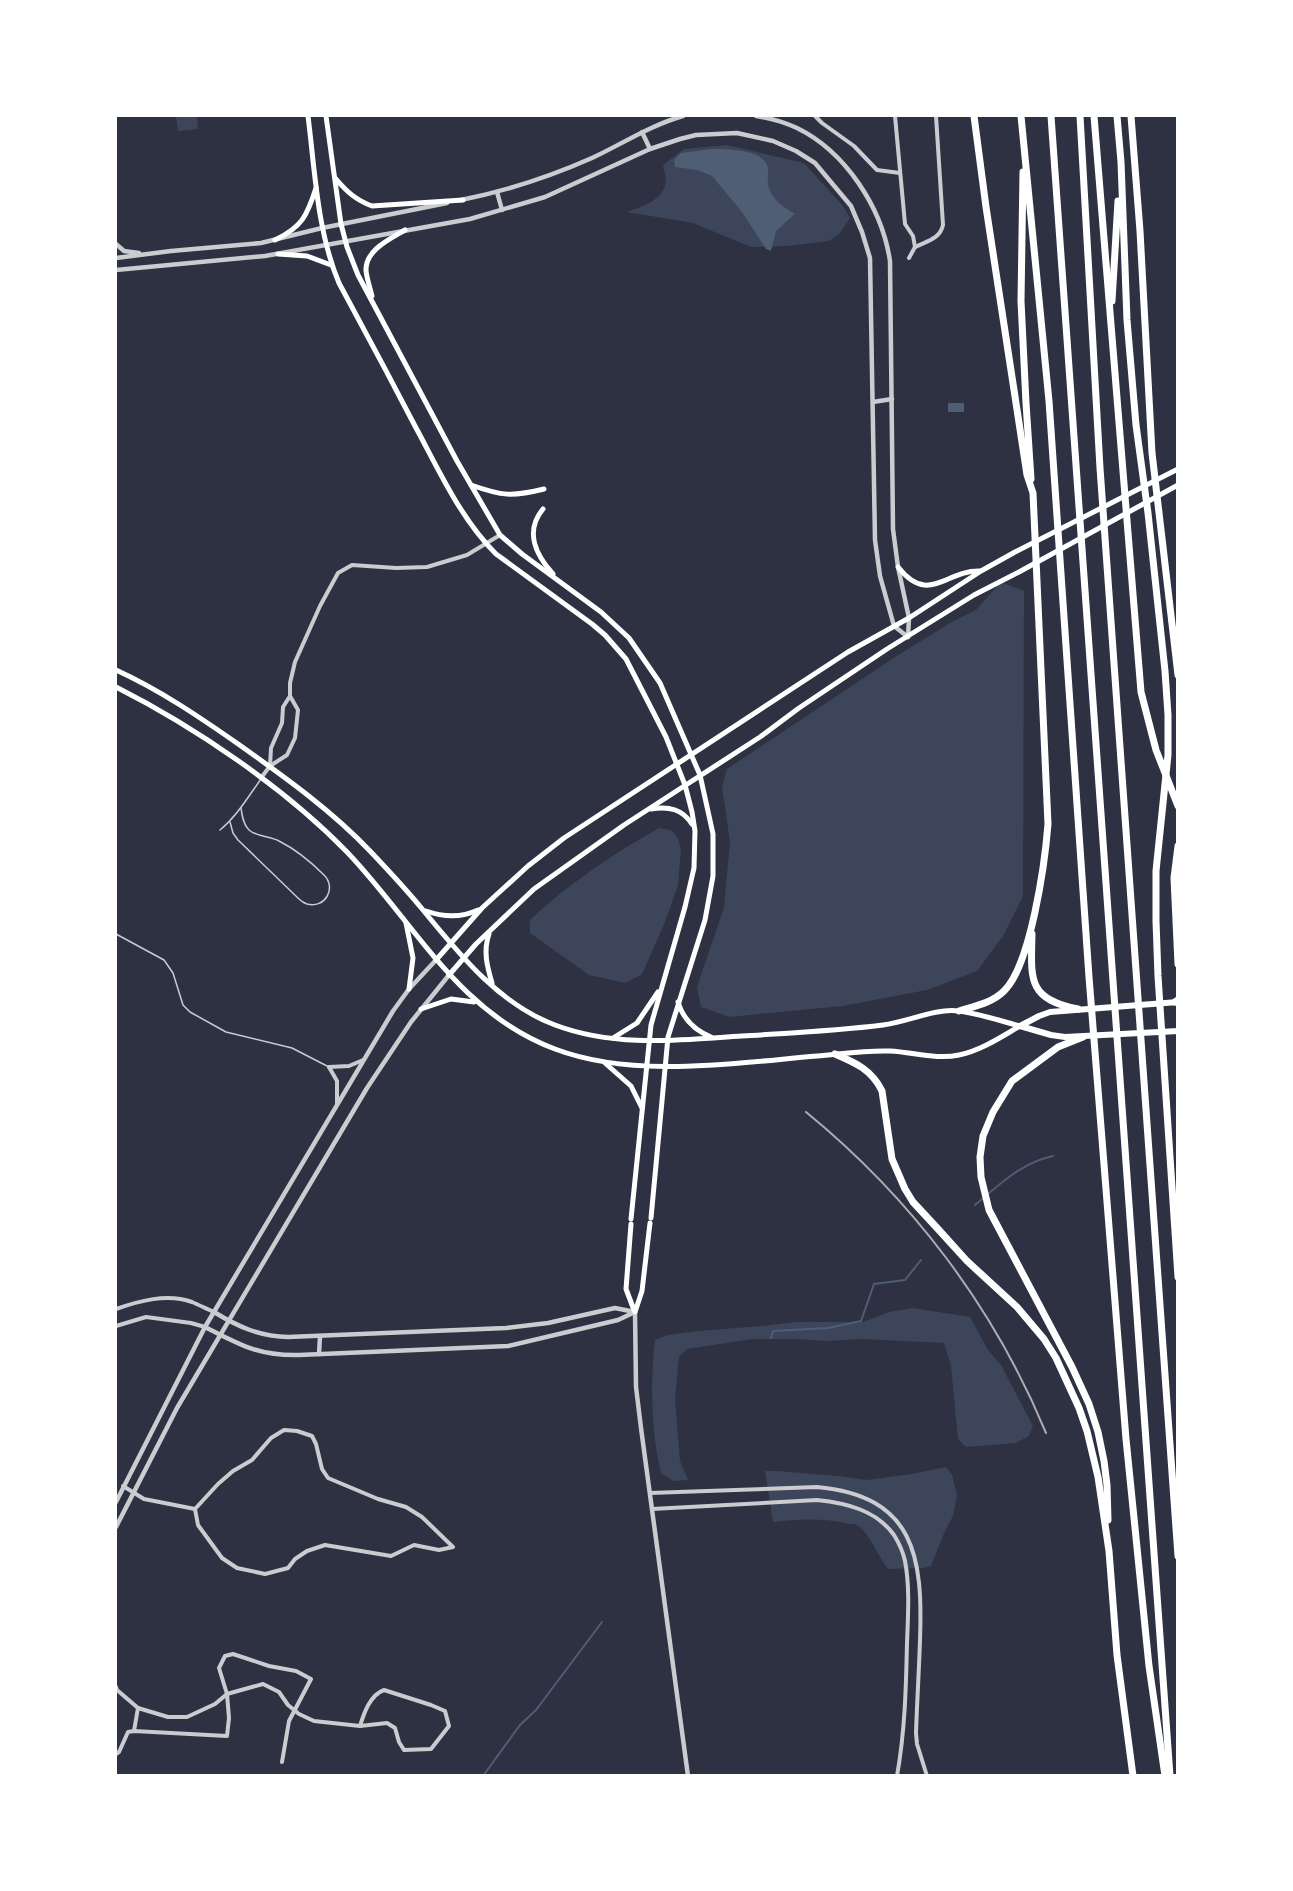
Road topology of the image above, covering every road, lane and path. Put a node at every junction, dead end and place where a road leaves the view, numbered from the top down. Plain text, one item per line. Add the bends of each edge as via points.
1 (308, 116) edge
2 (326, 116) edge
3 (683, 116) edge
4 (756, 116) edge
5 (815, 116) edge
6 (895, 116) edge
7 (936, 116) edge
8 (974, 116) edge
9 (1021, 116) edge
10 (1051, 116) edge
11 (1080, 116) edge
12 (1094, 116) edge
13 (1117, 116) edge
14 (1131, 116) edge
15 (642, 132) junction
16 (650, 149) junction
17 (1024, 149) junction
18 (1121, 162) junction
19 (900, 173) junction
20 (335, 178) junction
21 (317, 186) junction
22 (497, 192) junction
23 (463, 200) junction
24 (502, 210) junction
25 (341, 224) junction
26 (322, 228) junction
27 (405, 230) junction
28 (274, 240) junction
29 (345, 241) junction
30 (116, 244) edge
31 (325, 245) junction
32 (915, 247) junction
33 (192, 250) junction
34 (148, 254) junction
35 (278, 254) junction
36 (116, 258) edge
37 (909, 258) dead end
38 (192, 263) junction
39 (331, 265) junction
40 (116, 270) edge
41 (373, 303) junction
42 (1111, 324) junction
43 (892, 399) junction
44 (873, 402) junction
45 (1178, 469) edge
46 (471, 485) junction
47 (1178, 485) edge
48 (544, 489) dead end
49 (1033, 493) junction
50 (543, 509) dead end
51 (500, 535) junction
52 (486, 544) junction
53 (898, 567) junction
54 (981, 571) junction
55 (558, 580) junction
56 (909, 618) junction
57 (894, 626) junction
58 (908, 636) junction
59 (116, 670) edge
60 (1178, 675) edge
61 (116, 687) edge
62 (290, 696) junction
63 (691, 754) junction
64 (678, 764) junction
65 (270, 766) junction
66 (700, 775) junction
67 (261, 778) junction
68 (685, 785) junction
69 (1178, 806) edge
70 (241, 808) junction
71 (647, 810) junction
72 (230, 822) junction
73 (694, 828) junction
74 (220, 830) dead end
75 (1178, 846) edge
76 (482, 908) junction
77 (423, 910) junction
78 (405, 922) junction
79 (1032, 925) junction
80 (490, 931) junction
81 (116, 934) edge
82 (450, 944) junction
83 (463, 959) junction
84 (436, 960) junction
85 (1178, 964) edge
86 (449, 975) junction
87 (492, 985) junction
88 (660, 988) junction
89 (409, 989) junction
90 (476, 1002) junction
91 (678, 1002) junction
92 (1177, 1002) edge
93 (421, 1009) junction
94 (1078, 1009) junction
95 (959, 1011) junction
96 (1020, 1026) junction
97 (1178, 1031) edge
98 (1083, 1037) junction
99 (613, 1038) junction
100 (716, 1038) junction
101 (648, 1042) junction
102 (668, 1042) junction
103 (835, 1054) junction
104 (363, 1060) junction
105 (604, 1062) junction
106 (646, 1066) junction
107 (666, 1066) junction
108 (329, 1067) junction
109 (337, 1104) junction
110 (642, 1109) junction
111 (1178, 1277) edge
112 (116, 1309) edge
113 (214, 1312) junction
114 (635, 1312) junction
115 (229, 1321) junction
116 (116, 1326) edge
117 (205, 1327) junction
118 (221, 1335) junction
119 (320, 1336) junction
120 (319, 1354) junction
121 (123, 1486) junction
122 (133, 1492) junction
123 (650, 1493) junction
124 (116, 1502) edge
125 (195, 1509) junction
126 (652, 1509) junction
127 (116, 1527) edge
128 (1109, 1551) junction
129 (1178, 1556) edge
130 (116, 1687) edge
131 (227, 1694) junction
132 (138, 1708) junction
133 (294, 1710) junction
134 (360, 1726) junction
135 (134, 1731) junction
136 (116, 1754) edge
137 (282, 1762) dead end
138 (688, 1776) edge
139 (897, 1776) edge
140 (927, 1776) edge
141 (1133, 1776) edge
142 (1165, 1776) edge
143 (1170, 1776) edge

1 - 21 main road
2 - 20 main road
3 - 15 street
4 - 43 street via 796,127 819,141 862,187 877,215 890,261
5 - 19 street via 877,170
6 - 19 street
7 - 32 street via 943,225 938,236
8 - 49 highway via 1027,475
9 - 17 highway
10 - 143 highway
11 - 129 highway via 1100,468
12 - 42 highway
13 - 18 highway
14 - 60 highway via 1152,453
15 - 16 street
15 - 22 street via 544,178
16 - 24 street via 545,197
16 - 44 street via 696,135 737,133 796,151 815,163 835,185 851,206 870,258
17 - 49 highway via 1021,301
17 - 142 highway via 1049,401 1089,977 1128,1450 1149,1666
18 - 42 highway
18 - 111 highway via 1127,321 1136,425 1166,671 1168,755 1156,871 1158,976
19 - 32 street via 905,224
20 - 23 main road via 349,194 372,206
20 - 25 main road
21 - 26 main road
21 - 28 main road via 302,223
22 - 23 street
22 - 24 street
23 - 25 street
24 - 27 street
25 - 26 street
25 - 29 main road
26 - 28 street
26 - 31 main road
27 - 29 street
27 - 41 main road via 380,245 370,257 366,270
28 - 33 street
29 - 31 street
29 - 41 main road
30 - 34 street via 124,251
31 - 35 street
31 - 39 main road
32 - 37 street
33 - 34 street
33 - 38 street
34 - 36 street
35 - 38 street
35 - 39 main road via 307,256
38 - 40 street
39 - 52 main road via 439,471
41 - 46 main road
42 - 69 highway via 1141,692 1156,750
43 - 44 street
43 - 53 street via 893,528
44 - 57 street via 875,540
45 - 54 main road
46 - 48 main road via 518,496
46 - 51 main road
47 - 58 main road via 974,595
49 - 79 highway via 1048,824
50 - 55 main road via 535,526 535,549
51 - 52 street
51 - 55 main road
52 - 62 street via 467,555 427,567 352,565 338,573 295,662
52 - 64 main road via 592,624 616,647 642,688
53 - 54 main road via 910,580 926,585
53 - 56 street
54 - 56 main road
55 - 63 main road via 602,612 635,646 660,683
56 - 57 main road
56 - 58 street
57 - 58 street
57 - 63 main road
58 - 66 main road
59 - 65 main road via 206,721
61 - 67 main road
62 - 65 street via 283,706
62 - 65 street via 298,710 294,738 287,756
63 - 64 main road
63 - 66 main road
64 - 68 main road
64 - 76 main road via 564,838
65 - 67 street
65 - 77 main road via 357,838
66 - 68 main road
66 - 91 main road via 713,834 713,876 705,920
67 - 70 lane
67 - 78 main road via 345,851
68 - 71 main road
68 - 73 main road
70 - 72 lane
70 - 72 lane via 249,830 278,840 326,877 331,884 328,896 316,904 299,899 238,840
71 - 73 main road via 677,810
71 - 80 main road via 534,889
72 - 74 lane
73 - 88 main road via 690,887
75 - 85 highway via 1174,914
76 - 77 main road via 458,916
76 - 82 main road
77 - 82 main road
78 - 84 main road
78 - 89 main road via 412,957
79 - 94 highway via 1031,968 1039,992 1058,1005
79 - 95 highway via 1017,975 1005,990 983,1004
80 - 83 main road
80 - 87 main road via 485,952
81 - 108 lane via 170,966 183,1005 190,1012 226,1032 292,1048
82 - 83 main road
82 - 84 main road
83 - 86 main road
83 - 87 main road
84 - 86 main road
84 - 89 street
86 - 90 main road
86 - 93 street
87 - 99 main road via 549,1023
88 - 99 main road via 637,1023
88 - 101 main road
89 - 104 street
90 - 93 main road via 451,999
90 - 105 main road via 510,1028 544,1045
91 - 100 main road via 692,1026
91 - 102 main road
92 - 94 main road
93 - 115 street via 367,1088
94 - 96 main road via 1050,1012
95 - 96 main road
95 - 100 main road via 886,1024
96 - 98 main road via 1051,1035
96 - 103 main road via 960,1055 933,1057 879,1050
97 - 98 main road
98 - 128 highway via 1058,1047 1012,1081 983,1136 981,1178 988,1210 1089,1404 1107,1485
99 - 101 main road
100 - 102 main road
101 - 102 main road
101 - 106 main road
102 - 107 main road
103 - 107 main road
103 - 128 highway via 868,1070 880,1086 892,1159 914,1202 967,1261 1017,1307 1056,1358 1087,1431
104 - 108 street via 349,1066
104 - 109 street
105 - 106 main road
105 - 110 main road via 631,1086
106 - 107 main road
106 - 110 main road
107 - 114 main road via 651,1220 642,1291
108 - 109 street via 337,1081
109 - 113 street
110 - 114 main road via 626,1289
112 - 113 street via 160,1298 189,1301
113 - 115 street
113 - 117 street
114 - 119 street via 615,1308 506,1328
114 - 120 street via 618,1320 519,1344
114 - 123 street via 636,1387
115 - 118 street
115 - 119 street via 265,1336
116 - 117 street via 146,1317
117 - 118 street
117 - 121 street
118 - 120 street via 270,1354
118 - 122 street
119 - 120 street
121 - 122 street
121 - 124 street
122 - 125 street via 144,1499
122 - 127 street
123 - 126 street
123 - 140 street via 833,1488 861,1497 890,1514 911,1541 919,1574 916,1733
125 - 125 street via 198,1525 222,1557 237,1568 265,1574 288,1568 307,1551 325,1545 391,1556 414,1545 439,1550 453,1547 422,1516 406,1507 328,1478 312,1436 297,1431 284,1430 271,1438 252,1460 233,1471
126 - 138 street
126 - 139 street via 817,1500 857,1508 872,1515 893,1534 905,1560 908,1595 905,1717
128 - 141 highway via 1117,1655
130 - 132 street
131 - 132 street via 187,1717 168,1717
131 - 133 street via 263,1684 279,1692
131 - 133 street via 219,1668 225,1656 233,1654 296,1671 310,1679
131 - 135 street via 227,1736
132 - 135 street
133 - 134 street via 314,1721
133 - 137 street
134 - 134 street via 387,1723 395,1728 404,1750 411,1751 431,1749 449,1726 445,1711 384,1690 370,1702
135 - 136 street via 128,1732

